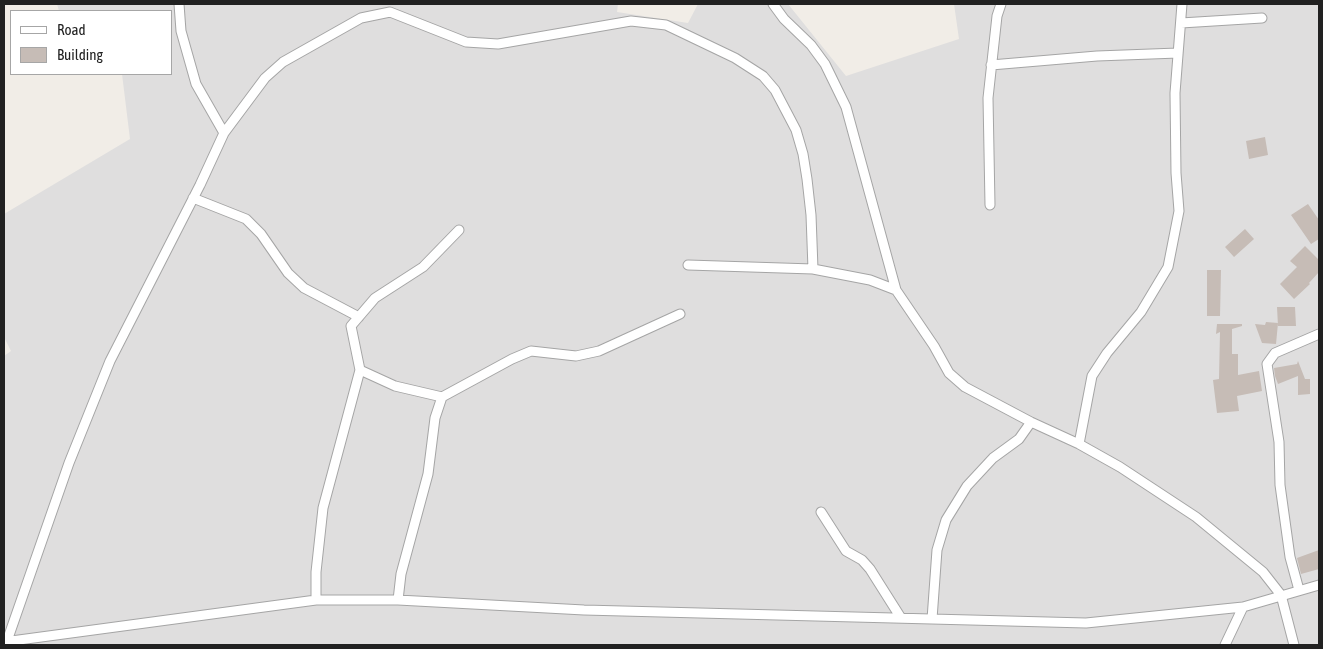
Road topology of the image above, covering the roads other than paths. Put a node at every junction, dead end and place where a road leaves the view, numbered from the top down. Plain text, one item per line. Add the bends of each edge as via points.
1 (179, 4) edge
2 (773, 4) edge
3 (1001, 4) edge
4 (1182, 4) edge
5 (1262, 18) dead end
6 (1181, 23) junction
7 (1178, 53) junction
8 (991, 65) junction
9 (224, 133) junction
10 (193, 198) junction
11 (990, 205) dead end
12 (459, 230) dead end
13 (688, 265) dead end
14 (813, 269) junction
15 (896, 290) junction
16 (680, 314) dead end
17 (359, 317) junction
18 (1319, 334) edge
19 (360, 370) junction
20 (442, 397) junction
21 (1031, 422) junction
22 (1079, 444) junction
23 (821, 512) dead end
24 (1319, 585) edge
25 (1299, 590) junction
26 (1281, 595) junction
27 (316, 600) junction
28 (398, 600) junction
29 (1243, 607) junction
30 (901, 618) junction
31 (932, 619) junction
32 (7, 628) edge
33 (7, 643) edge
34 (1225, 645) edge
35 (1294, 645) edge

1 - 9 street via 181,31 196,84
2 - 15 street via 825,64 842,99
3 - 8 street
4 - 6 street
5 - 6 street
6 - 7 street
7 - 8 street
7 - 22 street via 1174,93 1179,211 1168,267 1141,312 1092,376
8 - 11 street via 988,98
9 - 10 street
9 - 14 street via 265,78 283,62 361,18 390,12 466,42 498,44 631,21 666,25 735,58 763,76 775,90 796,130 803,154 811,215
10 - 17 street via 246,219 261,234 288,273 304,288
10 - 32 street via 110,361
12 - 17 street via 423,267 374,298
13 - 14 street
14 - 15 street via 870,280
15 - 21 street via 949,373 965,387
16 - 20 street via 599,351 576,356 531,351
17 - 19 street via 351,326
18 - 25 street via 1276,353 1267,364 1279,442 1281,494 1290,557
19 - 20 street via 395,386
19 - 27 street via 323,508
20 - 28 street via 435,418 428,474 401,574
21 - 22 street
21 - 31 street via 1019,439 993,458 967,486 946,520 937,550
22 - 26 street via 1196,516 1263,572
23 - 30 street via 846,551 870,569
24 - 25 street
25 - 26 street
26 - 29 street
26 - 35 street
27 - 28 street
27 - 33 street
28 - 30 street via 584,610
29 - 31 street via 1086,622
29 - 34 street
30 - 31 street
32 - 33 street

